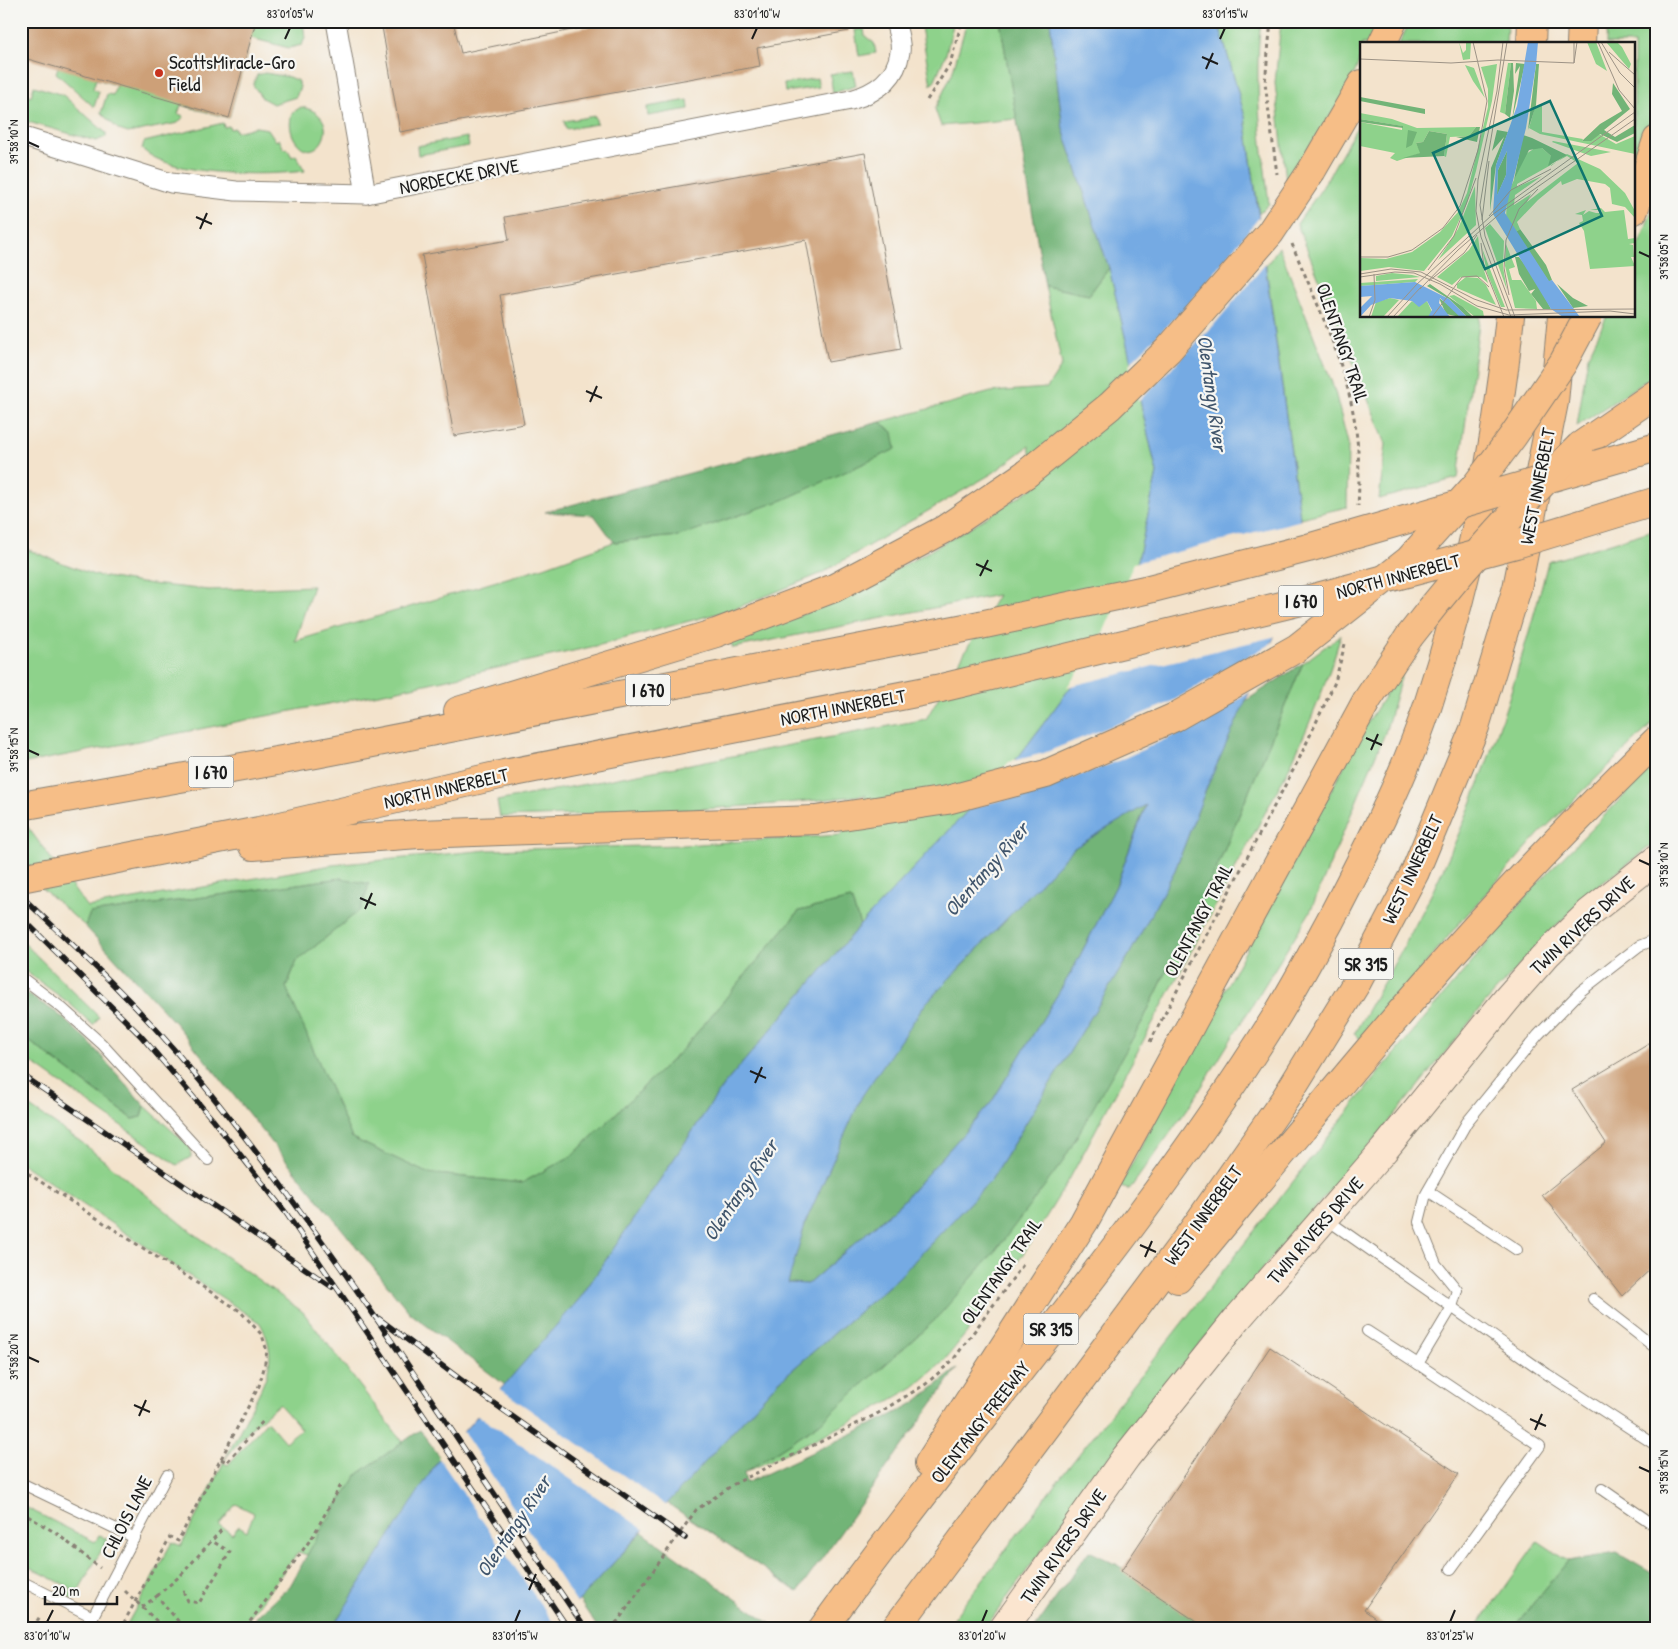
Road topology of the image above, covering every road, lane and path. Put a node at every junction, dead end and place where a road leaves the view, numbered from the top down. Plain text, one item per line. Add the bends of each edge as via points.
1 (336, 21) edge
2 (895, 21) edge
3 (962, 21) edge
4 (1271, 21) edge
5 (1393, 21) edge
6 (1532, 21) edge
7 (1582, 21) edge
8 (1383, 42) edge
9 (1531, 42) edge
10 (1581, 42) edge
11 (1360, 87) edge
12 (927, 100) dead end
13 (21, 136) edge
14 (1657, 140) edge
15 (1278, 183) dead end
16 (366, 194) junction
17 (1636, 204) edge
18 (1290, 234) dead end
19 (1510, 318) edge
20 (1562, 318) edge
21 (1587, 318) edge
22 (1657, 393) edge
23 (1657, 447) edge
24 (1657, 501) edge
25 (1357, 512) dead end
26 (1346, 640) dead end
27 (1657, 740) edge
28 (316, 754) junction
29 (21, 806) edge
30 (144, 854) junction
31 (1656, 863) edge
32 (21, 878) edge
33 (1657, 939) edge
34 (21, 977) edge
35 (1148, 1045) dead end
36 (208, 1160) dead end
37 (21, 1169) edge
38 (1428, 1190) junction
39 (1326, 1218) junction
40 (1517, 1250) dead end
41 (1028, 1259) dead end
42 (1593, 1299) dead end
43 (1452, 1308) junction
44 (1367, 1331) dead end
45 (1657, 1349) edge
46 (1418, 1364) junction
47 (265, 1419) dead end
48 (1656, 1445) edge
49 (221, 1459) junction
50 (167, 1476) dead end
51 (21, 1483) edge
52 (341, 1485) dead end
53 (1602, 1489) dead end
54 (21, 1512) edge
55 (975, 1521) junction
56 (1657, 1527) edge
57 (223, 1528) dead end
58 (135, 1538) junction
59 (212, 1540) junction
60 (1451, 1569) dead end
61 (113, 1580) junction
62 (21, 1581) edge
63 (855, 1584) junction
64 (183, 1591) dead end
65 (157, 1596) junction
66 (135, 1601) junction
67 (142, 1608) junction
68 (40, 1616) dead end
69 (93, 1617) junction
70 (33, 1628) edge
71 (87, 1628) edge
72 (121, 1628) edge
73 (164, 1628) edge
74 (184, 1628) edge
75 (244, 1628) edge
76 (609, 1628) edge
77 (823, 1628) edge
78 (896, 1628) edge
79 (1004, 1628) edge

1 - 16 street
2 - 16 street, NORDECKE DRIVE via 901,51 891,77 872,94
3 - 12 path via 950,64
4 - 15 path via 1265,83
5 - 8 highway
6 - 9 highway
7 - 10 highway
11 - 28 highway, bridge via 1312,170 1270,233 1168,350 1110,406 1026,474 945,529 834,588 716,633
13 - 16 street, NORDECKE DRIVE via 171,183 236,191
14 - 17 highway
18 - 25 path, OLENTANGY TRAIL via 1339,362 1353,411 1359,454
19 - 63 highway, OLENTANGY FREEWAY / SR 315 via 1503,394 1466,576 1426,709 1368,850 1294,987 1241,1071 1149,1202
20 - 55 highway, WEST INNERBELT / SR 315 via 1554,402 1517,588 1475,727 1415,872 1357,982 1285,1099 1191,1233
21 - 30 highway, bridge via 1563,363 1513,436 1471,491 1409,560 1297,648 1175,717 1046,774 947,800 816,820 419,834
22 - 63 highway, bridge via 1580,446 1528,496 1408,637 1363,709 1084,1222 944,1437
23 - 28 highway, I 670, bridge via 1308,548 1145,590 980,626
24 - 30 highway, NORTH INNERBELT / I 670, bridge via 1516,544 1315,598 941,688 504,774
26 - 35 path, OLENTANGY TRAIL via 1335,682 1300,756
27 - 55 highway via 1582,813 1485,917
28 - 29 highway, I 670
30 - 32 highway, NORTH INNERBELT / I 670
31 - 39 main road, TWIN RIVERS DRIVE via 1589,914 1547,954
33 - 38 lane via 1639,946 1581,991 1538,1035 1467,1122
34 - 36 lane via 102,1044
37 - 49 path via 240,1311 262,1335 267,1351 259,1386
38 - 40 lane
38 - 43 lane via 1418,1222 1436,1264 1456,1290
39 - 43 lane
39 - 79 main road, TWIN RIVERS DRIVE via 1237,1319 1126,1458
41 - 76 path, OLENTANGY TRAIL via 952,1360 926,1384 875,1415 734,1484 696,1510 618,1621
42 - 45 lane
43 - 46 lane
43 - 48 lane
44 - 46 lane
46 - 60 lane via 1540,1446
47 - 49 path via 226,1462
49 - 66 path via 178,1541 170,1537
50 - 58 lane, CHLOIS LANE
51 - 58 lane
52 - 75 path via 313,1536
53 - 56 lane
54 - 61 path via 56,1533
55 - 78 highway, SR 315
57 - 59 path
58 - 61 lane, CHLOIS LANE
59 - 64 path via 230,1552 199,1603 188,1601
59 - 65 path
61 - 66 path
61 - 69 lane, CHLOIS LANE
62 - 69 lane
63 - 77 highway, OLENTANGY FREEWAY / SR 315
65 - 67 path
65 - 74 path
66 - 67 path
66 - 72 path
67 - 73 path
68 - 70 path
69 - 71 lane, CHLOIS LANE

